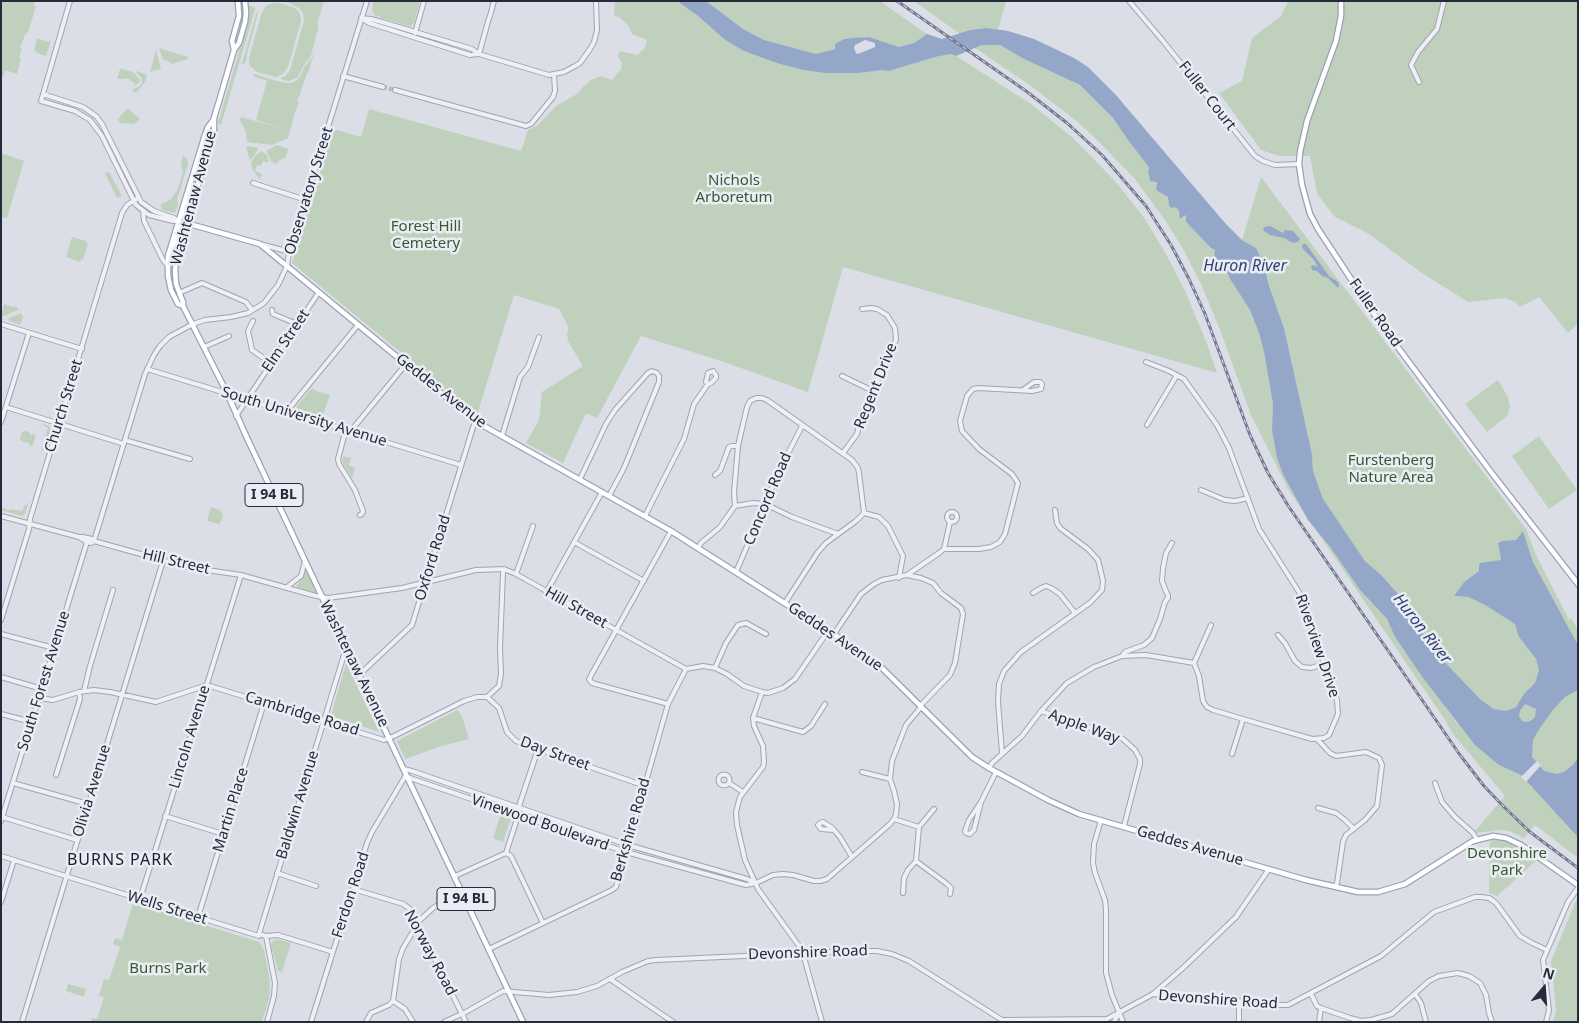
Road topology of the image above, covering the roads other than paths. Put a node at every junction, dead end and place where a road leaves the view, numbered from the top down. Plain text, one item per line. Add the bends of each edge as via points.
1 (70, 1) edge
2 (238, 1) edge
3 (245, 1) edge
4 (366, 1) edge
5 (424, 1) edge
6 (494, 1) edge
7 (596, 1) edge
8 (1130, 1) edge
9 (1340, 1) edge
10 (1444, 1) edge
11 (361, 18) junction
12 (415, 32) junction
13 (414, 37) junction
14 (234, 50) junction
15 (479, 54) junction
16 (554, 74) junction
17 (343, 76) junction
18 (1419, 82) dead end
19 (383, 87) tunnel mouth
20 (395, 90) tunnel mouth
21 (43, 94) junction
22 (214, 118) junction
23 (1299, 164) junction
24 (190, 181) junction
25 (253, 183) dead end
26 (138, 198) junction
27 (306, 200) junction
28 (133, 201) junction
29 (142, 211) junction
30 (178, 221) junction
31 (186, 223) junction
32 (260, 244) junction
33 (290, 252) junction
34 (177, 257) junction
35 (167, 265) junction
36 (286, 266) junction
37 (319, 292) junction
38 (179, 293) junction
39 (184, 306) junction
40 (862, 309) dead end
41 (252, 310) junction
42 (272, 310) dead end
43 (253, 321) dead end
44 (1, 324) edge
45 (193, 324) junction
46 (297, 324) junction
47 (358, 325) junction
48 (29, 333) junction
49 (229, 336) dead end
50 (538, 337) dead end
51 (204, 347) junction
52 (82, 349) junction
53 (1146, 362) dead end
54 (271, 363) junction
55 (406, 364) junction
56 (147, 369) junction
57 (1177, 375) junction
58 (842, 376) dead end
59 (708, 384) dead end
60 (1023, 390) dead end
61 (873, 391) junction
62 (227, 393) junction
63 (247, 399) junction
64 (6, 407) junction
65 (287, 411) junction
66 (236, 416) junction
67 (475, 421) junction
68 (1, 422) edge
69 (59, 424) junction
70 (802, 426) junction
71 (1146, 426) dead end
72 (346, 429) junction
73 (353, 431) junction
74 (502, 436) junction
75 (125, 442) junction
76 (738, 446) junction
77 (843, 453) junction
78 (190, 459) dead end
79 (461, 465) junction
80 (715, 475) dead end
81 (580, 480) junction
82 (1201, 490) dead end
83 (602, 492) junction
84 (609, 496) junction
85 (1248, 498) junction
86 (765, 504) junction
87 (735, 506) junction
88 (1055, 510) dead end
89 (864, 513) junction
90 (360, 515) dead end
91 (1, 516) edge
92 (645, 516) junction
93 (950, 522) dead end
94 (29, 524) junction
95 (533, 526) dead end
96 (671, 531) junction
97 (838, 534) junction
98 (79, 537) junction
99 (93, 540) junction
100 (87, 542) junction
101 (574, 542) junction
102 (1172, 543) dead end
103 (698, 548) junction
104 (944, 548) junction
105 (163, 561) junction
106 (305, 561) junction
107 (918, 568) junction
108 (504, 569) junction
109 (736, 572) junction
110 (516, 574) junction
111 (240, 575) junction
112 (907, 575) junction
113 (899, 578) junction
114 (921, 578) junction
115 (426, 581) junction
116 (644, 581) junction
117 (1578, 584) edge
118 (287, 587) junction
119 (113, 590) dead end
120 (547, 591) junction
121 (1033, 593) dead end
122 (322, 597) junction
123 (786, 603) junction
124 (1074, 613) junction
125 (1, 620) edge
126 (1212, 625) dead end
127 (616, 630) junction
128 (828, 631) junction
129 (1, 634) edge
130 (766, 634) dead end
131 (834, 634) junction
132 (1278, 635) dead end
133 (54, 648) junction
134 (346, 648) junction
135 (1122, 656) junction
136 (1194, 663) junction
137 (1324, 664) junction
138 (715, 668) junction
139 (686, 669) junction
140 (359, 675) junction
141 (1, 677) edge
142 (207, 685) junction
143 (42, 689) junction
144 (84, 691) junction
145 (79, 692) junction
146 (762, 692) junction
147 (122, 694) junction
148 (487, 697) junction
149 (39, 698) junction
150 (264, 703) junction
151 (668, 704) junction
152 (825, 704) dead end
153 (920, 706) junction
154 (1041, 711) junction
155 (1, 714) edge
156 (753, 718) junction
157 (1243, 719) junction
158 (324, 721) junction
159 (32, 722) junction
160 (390, 738) junction
161 (1317, 739) junction
162 (538, 749) junction
163 (1002, 753) junction
164 (1232, 754) dead end
165 (989, 768) junction
166 (404, 769) junction
167 (862, 772) dead end
168 (996, 772) junction
169 (56, 775) dead end
170 (407, 776) junction
171 (890, 779) junction
172 (444, 782) junction
173 (729, 783) dead end
174 (1435, 783) dead end
175 (13, 784) junction
176 (644, 786) junction
177 (442, 788) junction
178 (743, 792) junction
179 (981, 802) junction
180 (88, 804) junction
181 (519, 808) junction
182 (1318, 808) dead end
183 (934, 809) dead end
184 (518, 815) junction
185 (166, 816) junction
186 (2, 819) edge
187 (894, 819) junction
188 (1101, 820) junction
189 (919, 826) junction
190 (1124, 826) junction
191 (1354, 829) junction
192 (834, 830) dead end
193 (223, 834) junction
194 (1477, 838) junction
195 (77, 840) junction
196 (628, 845) junction
197 (626, 852) junction
198 (506, 853) junction
199 (1, 856) edge
200 (852, 857) junction
201 (14, 860) junction
202 (916, 862) junction
203 (1269, 869) junction
204 (277, 873) junction
205 (66, 876) junction
206 (455, 876) junction
207 (756, 883) junction
208 (316, 886) dead end
209 (1578, 886) edge
210 (1335, 887) junction
211 (352, 889) junction
212 (462, 890) junction
213 (903, 892) dead end
214 (950, 894) dead end
215 (140, 899) junction
216 (1, 902) edge
217 (198, 917) junction
218 (543, 923) junction
219 (418, 924) junction
220 (259, 934) junction
221 (266, 936) junction
222 (489, 949) junction
223 (1547, 950) junction
224 (333, 952) junction
225 (803, 954) junction
226 (610, 978) junction
227 (509, 991) junction
228 (1152, 994) junction
229 (1311, 994) junction
230 (1415, 994) junction
231 (393, 1001) junction
232 (1239, 1001) junction
233 (1322, 1008) junction
234 (1119, 1012) junction
235 (462, 1014) junction
236 (1001, 1021) edge
237 (22, 1022) edge
238 (267, 1022) edge
239 (311, 1022) edge
240 (366, 1022) edge
241 (414, 1022) edge
242 (444, 1022) edge
243 (466, 1022) edge
244 (523, 1022) edge
245 (673, 1022) edge
246 (822, 1022) edge
247 (1114, 1022) edge
248 (1123, 1022) edge
249 (1239, 1022) edge
250 (1319, 1022) edge
251 (1426, 1022) edge
252 (1492, 1022) edge
253 (1546, 1022) edge

1 - 21 street
2 - 14 main road, Washtenaw Avenue / I 94 BL via 239,18 232,41
3 - 14 main road, Washtenaw Avenue / I 94 BL via 245,22
4 - 11 street, Observatory Street
5 - 12 street
6 - 15 street
7 - 16 street via 597,30 590,50 580,63
8 - 23 street, Fuller Court via 1255,156 1275,165
9 - 23 main road, Fuller Road via 1340,29 1307,121
10 - 18 street via 1437,29 1411,65
11 - 12 street via 371,18
11 - 13 street via 369,24
11 - 17 street, Observatory Street
12 - 13 street
12 - 15 street
13 - 15 street
14 - 22 main road, Washtenaw Avenue / I 94 BL
15 - 16 street via 540,73
16 - 20 street via 553,97 526,126
17 - 19 street
17 - 27 street, Observatory Street
21 - 26 street, Geddes Avenue via 85,108 98,119
21 - 28 street, Geddes Avenue via 41,101 79,113 94,124
22 - 24 main road, Washtenaw Avenue / I 94 BL
22 - 31 main road, Washtenaw Avenue / I 94 BL via 214,129
23 - 117 main road, Fuller Road via 1310,214 1339,262 1382,326
24 - 30 main road, Washtenaw Avenue / I 94 BL
24 - 31 main road via 192,187 184,217
25 - 27 street
26 - 28 street, Church Street
26 - 30 street, Geddes Avenue via 148,208
27 - 33 street, Observatory Street
28 - 29 street, Geddes Avenue
28 - 52 street, Church Street via 122,213
29 - 30 street, Geddes Avenue
29 - 35 street
30 - 31 street, Geddes Avenue
30 - 34 main road via 181,226 175,247
30 - 35 main road, Washtenaw Avenue / I 94 BL
31 - 32 main road, Geddes Avenue
31 - 34 main road, Washtenaw Avenue / I 94 BL
32 - 33 street
32 - 36 main road, Geddes Avenue
33 - 36 street, Observatory Street
34 - 38 main road, Washtenaw Avenue / I 94 BL via 175,277
35 - 39 main road, Washtenaw Avenue / I 94 BL via 171,290 178,304
36 - 37 main road, Geddes Avenue
36 - 41 street, Observatory Street via 273,294
37 - 46 street, Elm Street
37 - 47 main road, Geddes Avenue
38 - 39 main road, Washtenaw Avenue / I 94 BL
38 - 41 street via 202,283 246,302
39 - 45 main road, Washtenaw Avenue / I 94 BL
40 - 61 street, Regent Drive via 883,312 894,324 896,333 893,348
41 - 45 street, Observatory Street via 238,316
42 - 46 street via 273,314
43 - 54 street via 248,331 252,350
44 - 48 street
45 - 51 main road, Washtenaw Avenue / I 94 BL
45 - 56 street via 160,346
46 - 54 street, Elm Street
47 - 55 main road, Geddes Avenue
47 - 65 street
48 - 52 street
48 - 64 street
49 - 51 street
50 - 74 street via 528,367 520,377
51 - 62 main road, Washtenaw Avenue / I 94 BL
52 - 69 street, Church Street
53 - 57 street
54 - 63 street, Elm Street
55 - 67 main road, Geddes Avenue
55 - 73 street
56 - 62 street, South University Avenue
56 - 75 street
57 - 71 street
57 - 85 street, Riverview Drive via 1188,384 1217,424
58 - 61 street
59 - 92 street via 694,404 684,439
60 - 104 street via 978,388 966,396 960,425 962,431 979,449 1012,474 1018,483 1000,542 978,549
61 - 77 street, Regent Drive via 856,434
62 - 63 street, South University Avenue
62 - 66 main road, Washtenaw Avenue / I 94 BL
63 - 65 street, South University Avenue
63 - 66 street, Elm Street
64 - 68 street
64 - 69 street
65 - 72 street, South University Avenue
66 - 106 main road, Washtenaw Avenue / I 94 BL
67 - 74 main road, Geddes Avenue
67 - 79 street, Oxford Road
69 - 75 street
69 - 94 street, Church Street
70 - 76 street via 767,400 756,398 747,406
70 - 77 street
70 - 86 street, Concord Road
72 - 73 street, South University Avenue
72 - 90 street via 338,455 339,464 355,490 363,511
73 - 79 street, South University Avenue
74 - 81 main road, Geddes Avenue
75 - 78 street
75 - 99 street
76 - 80 street via 728,447
76 - 87 street
77 - 89 street via 858,468
79 - 115 street, Oxford Road
81 - 83 main road, Geddes Avenue
81 - 84 street via 615,410 648,373 655,372 659,382
82 - 85 street via 1225,500
83 - 84 main road, Geddes Avenue
83 - 101 street
84 - 92 main road, Geddes Avenue
85 - 137 street, Riverview Drive via 1259,528 1299,592
86 - 87 street
86 - 97 street
86 - 109 street, Concord Road
87 - 103 street via 720,527
88 - 124 street via 1060,528 1092,552 1103,581 1102,590
89 - 97 street
89 - 113 street via 879,517 888,526 903,556
91 - 94 street, Hill Street
92 - 96 main road, Geddes Avenue
93 - 104 street
94 - 98 street, Hill Street
94 - 125 street, Church Street
95 - 110 street
96 - 103 main road, Geddes Avenue
96 - 116 street
97 - 123 street via 818,552
98 - 99 street, Hill Street
98 - 100 street, Hill Street
99 - 100 street, Hill Street via 92,543
99 - 105 street, Hill Street
100 - 133 street, South Forest Avenue
101 - 116 street
101 - 120 street
102 - 135 street via 1164,557 1162,574 1168,598 1155,633 1149,642
103 - 109 main road, Geddes Avenue
104 - 107 street
105 - 111 street, Hill Street
105 - 147 street, Olivia Avenue
106 - 118 street via 301,576
106 - 122 main road, Washtenaw Avenue / I 94 BL
107 - 112 street
107 - 114 street
108 - 110 street, Hill Street
108 - 115 street, Hill Street via 476,570
108 - 148 street via 501,680
109 - 123 main road, Geddes Avenue
110 - 120 street, Hill Street
111 - 118 street, Hill Street
111 - 142 street, Lincoln Avenue
112 - 113 street
112 - 114 street
113 - 131 street via 882,580 867,588
114 - 153 street via 933,583 964,614 950,675
115 - 122 street, Hill Street via 402,588
115 - 140 street, Oxford Road via 412,626
116 - 127 street
118 - 122 street, Hill Street
119 - 144 street
120 - 127 street, Hill Street
121 - 124 street via 1046,586 1051,588 1060,594
122 - 134 main road, Washtenaw Avenue / I 94 BL
123 - 128 main road, Geddes Avenue
124 - 163 street via 1021,652 1004,671 998,702
126 - 136 street
127 - 139 street, Hill Street
127 - 151 street via 590,682
128 - 131 main road, Geddes Avenue
128 - 146 street via 795,679 783,688
129 - 133 street
130 - 138 street via 746,623 738,625
131 - 153 main road, Geddes Avenue via 880,666
132 - 137 street via 1302,667
133 - 143 street, South Forest Avenue
134 - 140 main road, Washtenaw Avenue / I 94 BL
134 - 158 street, Baldwin Avenue
135 - 136 street via 1146,655
135 - 154 street via 1074,678
136 - 157 street via 1207,707
137 - 161 street, Riverview Drive via 1337,700 1338,714 1328,735
138 - 139 street
138 - 146 street via 744,686
139 - 151 street, Berkshire Road
140 - 160 main road, Washtenaw Avenue / I 94 BL
141 - 143 street
142 - 147 street via 156,702
142 - 150 street, Cambridge Road
142 - 185 street, Lincoln Avenue
143 - 149 street, South Forest Avenue
144 - 145 street
144 - 147 street
145 - 149 street via 53,700
145 - 169 street via 80,699
146 - 156 street
147 - 180 street, Olivia Avenue
148 - 160 street via 464,701
148 - 162 street, Day Street via 499,708 512,739
149 - 159 street, South Forest Avenue
150 - 158 street, Cambridge Road
150 - 193 street, Martin Place
151 - 176 street, Berkshire Road
152 - 156 street via 803,732
153 - 165 main road, Geddes Avenue via 972,757
153 - 171 street via 902,732 892,761
154 - 163 street via 1022,736
154 - 190 street, Apple Way via 1123,739 1135,750 1140,764
155 - 159 street
156 - 178 street via 763,746 764,762
157 - 161 street
157 - 164 street
158 - 160 street, Cambridge Road via 384,740
158 - 204 street, Baldwin Avenue
159 - 175 street, South Forest Avenue
160 - 166 main road, Washtenaw Avenue / I 94 BL
161 - 191 street via 1336,756 1366,752 1382,761 1376,806
162 - 176 street, Day Street
162 - 181 street
163 - 165 street
165 - 168 main road, Geddes Avenue
166 - 170 main road, Washtenaw Avenue / I 94 BL
166 - 172 street, Vinewood Boulevard
167 - 171 street
168 - 179 street
168 - 188 main road, Geddes Avenue via 1041,797
170 - 177 street, Vinewood Boulevard
170 - 206 main road, Washtenaw Avenue / I 94 BL
170 - 211 street, Ferdon Road via 370,835
171 - 187 street via 897,804
172 - 177 street
172 - 181 street, Vinewood Boulevard
173 - 178 street
174 - 194 street via 1442,802
175 - 180 street
175 - 186 street, South Forest Avenue
176 - 196 street, Berkshire Road
177 - 184 street, Vinewood Boulevard
178 - 207 street via 737,806 737,825 745,860
179 - 179 street via 965,830 970,834 974,830
180 - 195 street, Olivia Avenue
181 - 184 street
181 - 196 street, Vinewood Boulevard
182 - 191 street via 1336,813
183 - 189 street
184 - 197 street, Vinewood Boulevard
184 - 198 street
185 - 193 street
185 - 215 street, Lincoln Avenue
186 - 195 street
187 - 189 street
187 - 200 street, Vinewood Boulevard
188 - 190 main road, Geddes Avenue
188 - 234 street via 1093,863 1105,900 1106,973
189 - 202 street
190 - 203 main road, Geddes Avenue
191 - 210 street via 1343,842
192 - 200 street
193 - 217 street, Martin Place
194 - 209 main road via 1497,836 1514,841
194 - 210 main road, Geddes Avenue via 1397,887 1367,893
195 - 205 street, Olivia Avenue
196 - 197 street, Berkshire Road
196 - 207 street, Vinewood Boulevard
197 - 207 street, Vinewood Boulevard via 746,885
197 - 218 street, Berkshire Road via 614,889
198 - 206 street
198 - 218 street via 511,856
199 - 201 street, Wells Street
200 - 207 street, Vinewood Boulevard via 826,880 778,874
201 - 205 street, Wells Street
201 - 216 street
202 - 213 street via 904,878
202 - 214 street via 947,884 951,888
203 - 210 main road, Geddes Avenue
203 - 228 street via 1236,917
204 - 208 street
204 - 220 street, Baldwin Avenue
205 - 215 street, Wells Street
205 - 237 street, Olivia Avenue
206 - 212 main road, Washtenaw Avenue / I 94 BL
207 - 225 street
209 - 223 street
211 - 219 street, Norway Road via 403,904
211 - 224 street, Ferdon Road
212 - 219 street via 433,908
212 - 222 main road, Washtenaw Avenue / I 94 BL
215 - 217 street, Wells Street
217 - 220 street, Wells Street
218 - 222 street, Berkshire Road
219 - 231 street via 399,959
219 - 235 street, Norway Road
220 - 221 street, Wells Street
221 - 224 street, Wells Street via 280,936
221 - 238 street via 275,983
222 - 227 main road, Washtenaw Avenue / I 94 BL
223 - 229 street, Devonshire Road via 1520,936 1493,900 1475,897 1434,912 1381,956
223 - 253 street via 1543,960 1548,1010
224 - 239 street, Ferdon Road
225 - 226 street, Devonshire Road via 656,960
225 - 236 street, Devonshire Road via 854,951 892,954 909,961
225 - 246 street
226 - 227 street, Devonshire Road via 577,992 550,995
226 - 245 street
227 - 235 street via 503,991
227 - 244 main road, Washtenaw Avenue / I 94 BL
228 - 232 street, Devonshire Road
228 - 234 street, Devonshire Road
229 - 232 street, Devonshire Road via 1288,1005
229 - 233 street via 1317,1006
230 - 233 street via 1392,1014 1371,1020 1350,1018
230 - 251 street
230 - 252 street via 1439,976 1458,973 1469,976 1483,988
231 - 240 street via 371,1013
231 - 241 street via 405,1009
232 - 249 street
233 - 250 street
234 - 236 street, Devonshire Road via 1107,1019
234 - 247 street
234 - 248 street
235 - 242 street
235 - 243 street, Norway Road

